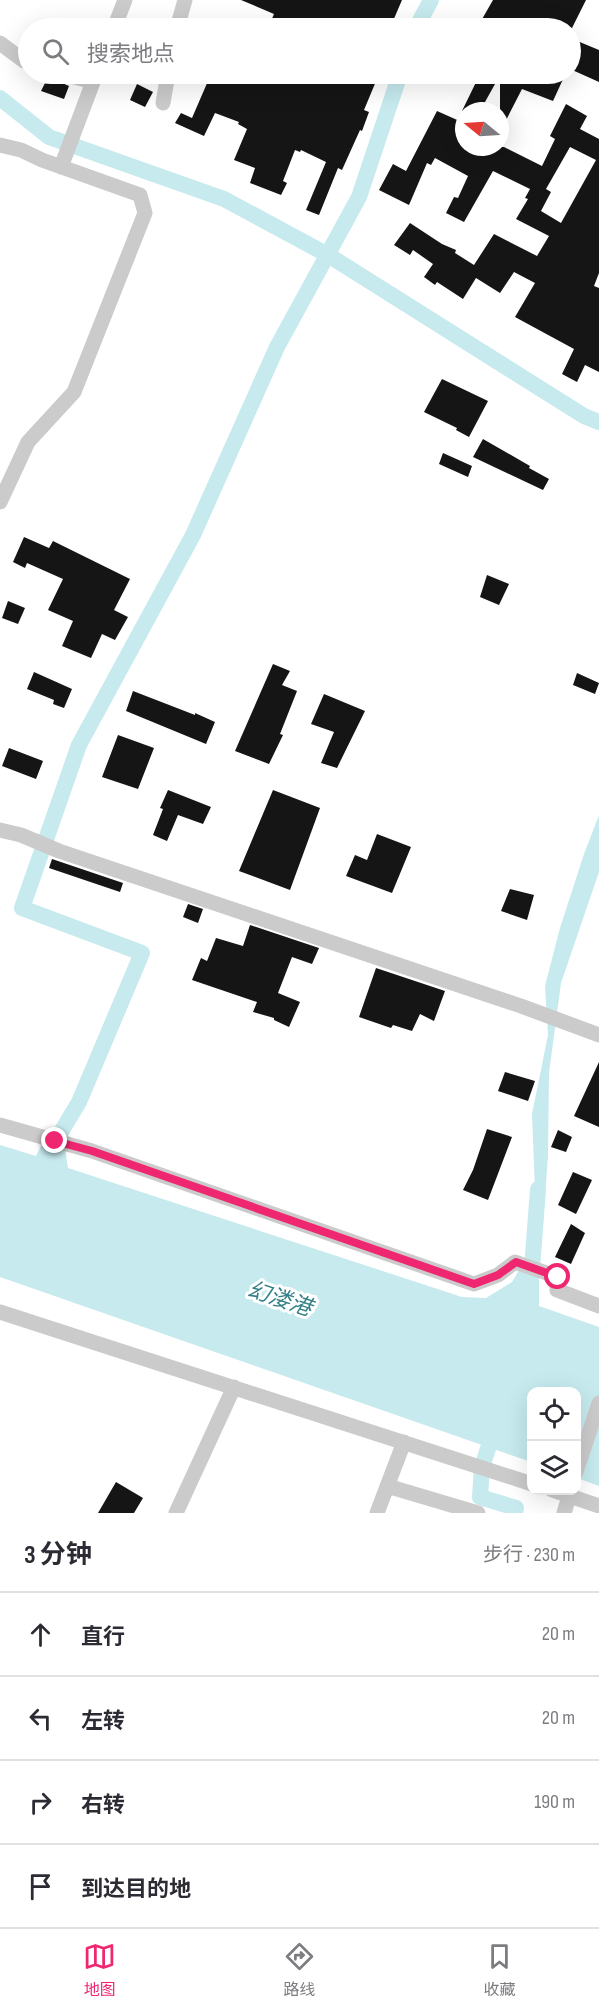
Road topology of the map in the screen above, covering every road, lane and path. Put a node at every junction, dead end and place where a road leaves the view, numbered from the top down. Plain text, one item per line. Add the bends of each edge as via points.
1 (125, 0) edge
2 (184, 0) edge
3 (118, 18) edge
4 (180, 18) edge
5 (0, 43) edge
6 (18, 56) edge
7 (92, 84) edge
8 (166, 84) edge
9 (163, 103) dead end
10 (0, 145) edge
11 (61, 167) junction
12 (0, 502) edge
13 (0, 830) edge
14 (599, 1035) edge
15 (0, 1125) edge
16 (599, 1306) edge
17 (0, 1312) edge
18 (234, 1387) junction
19 (599, 1403) edge
20 (404, 1442) junction
21 (581, 1457) edge
22 (527, 1483) edge
23 (387, 1486) junction
24 (569, 1495) edge
25 (574, 1495) edge
26 (599, 1506) edge
27 (176, 1513) edge
28 (377, 1513) edge
29 (478, 1513) edge
30 (564, 1513) edge

1 - 3 street
2 - 4 street
5 - 6 street
7 - 11 street
8 - 9 street
10 - 11 street
11 - 12 street via 140,195 145,213 75,392 28,442
13 - 14 street
15 - 16 street via 92,1151 474,1284 498,1275 516,1262 558,1277 557,1290
17 - 18 street
18 - 20 street
18 - 27 street
19 - 21 street
20 - 22 street
20 - 23 street
23 - 28 street
23 - 29 street
24 - 30 street
25 - 26 street

